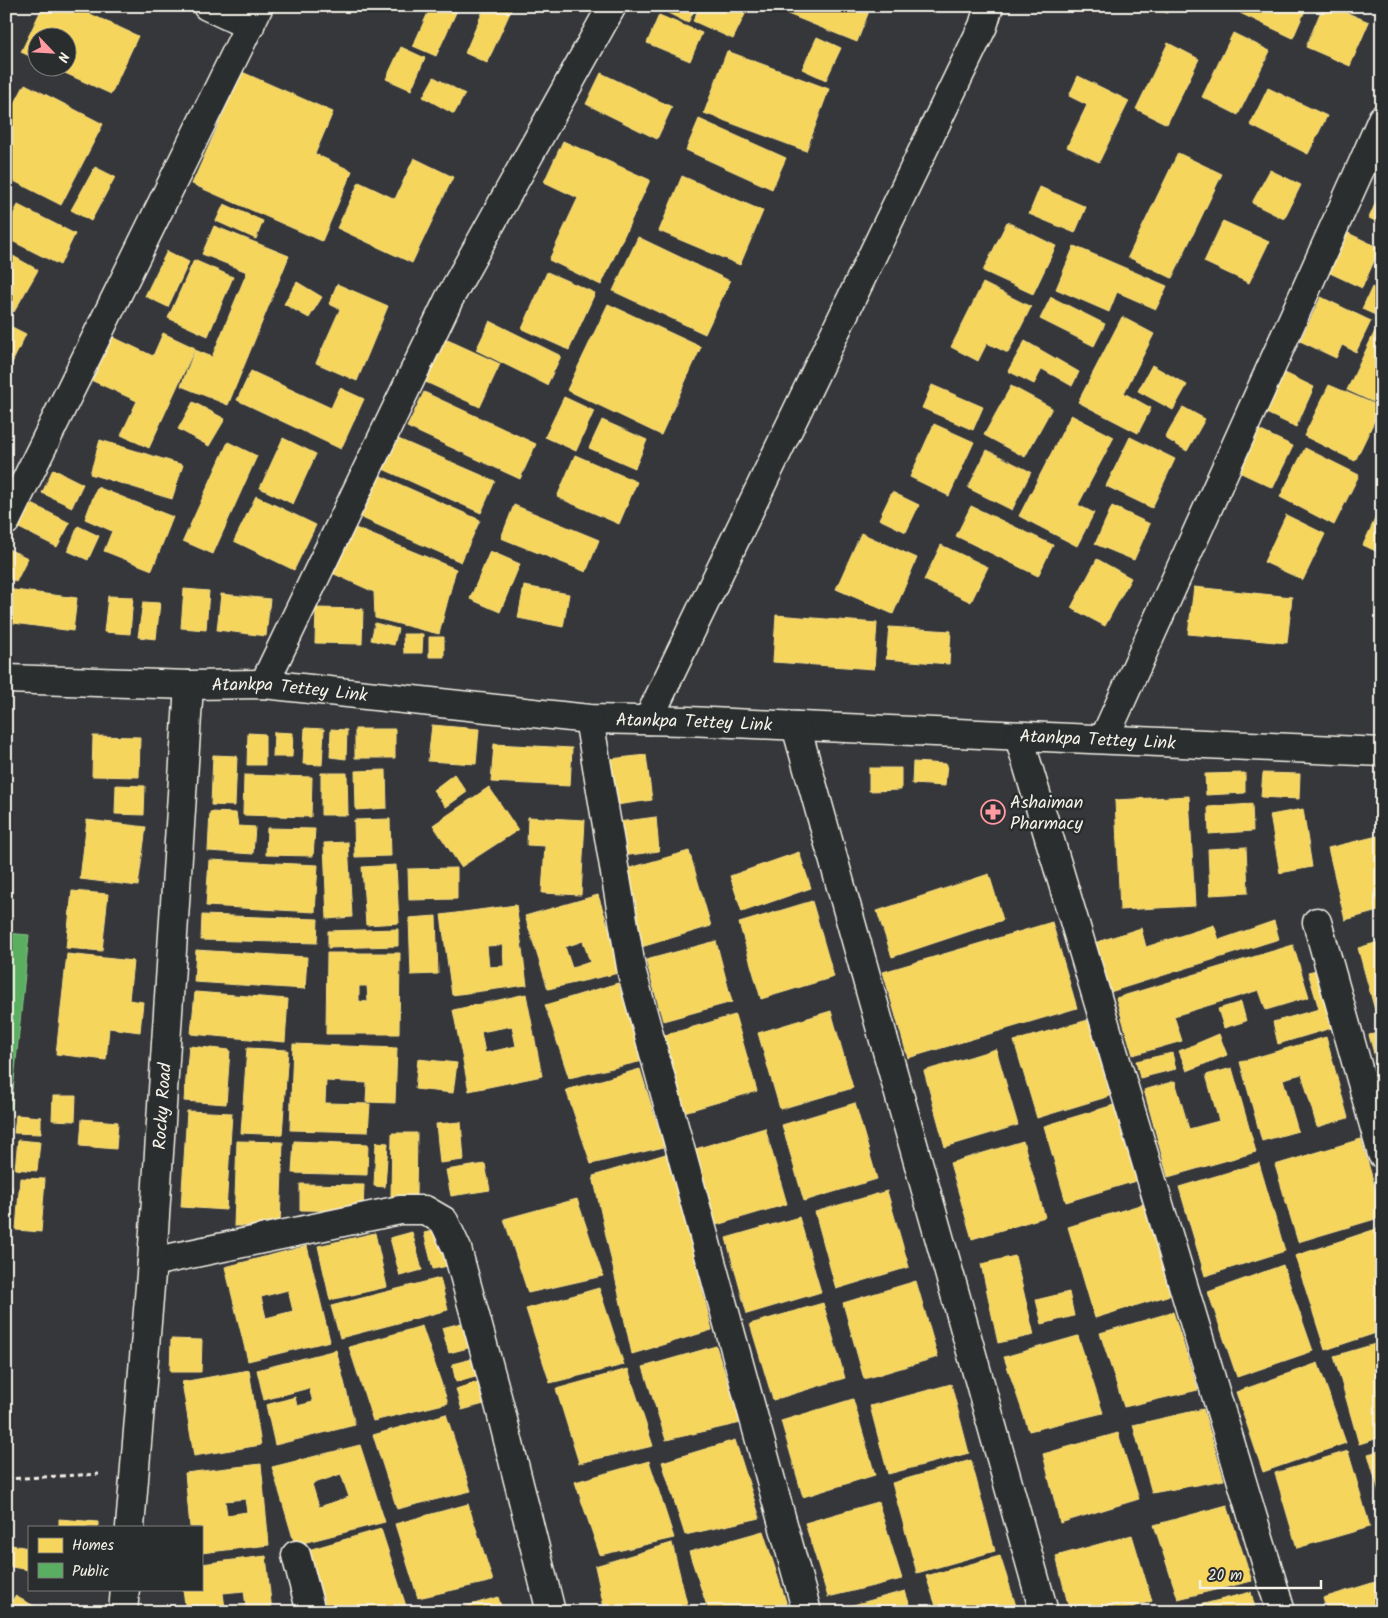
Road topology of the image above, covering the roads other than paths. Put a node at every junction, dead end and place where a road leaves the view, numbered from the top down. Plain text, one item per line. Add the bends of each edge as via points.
1 (207, 6) edge
2 (612, 6) edge
3 (989, 6) edge
4 (254, 16) edge
5 (1382, 119) edge
6 (6, 521) edge
7 (6, 679) edge
8 (264, 684) junction
9 (189, 685) junction
10 (589, 718) junction
11 (648, 720) junction
12 (796, 726) junction
13 (1019, 737) junction
14 (1104, 739) junction
15 (1382, 752) edge
16 (1317, 922) dead end
17 (1382, 1154) edge
18 (152, 1262) junction
19 (130, 1526) edge
20 (296, 1555) dead end
21 (125, 1590) edge
22 (123, 1612) edge
23 (311, 1612) edge
24 (551, 1612) edge
25 (807, 1612) edge
26 (1044, 1612) edge
27 (1281, 1612) edge

1 - 4 street
2 - 8 street via 450,299
3 - 11 street via 984,26
4 - 6 street
5 - 14 street
7 - 9 street, Atankpa Tettey Link
8 - 9 street, Atankpa Tettey Link
8 - 10 street, Atankpa Tettey Link
9 - 18 street, Rocky Road
10 - 11 street, Atankpa Tettey Link
10 - 25 street via 632,974
11 - 12 street, Atankpa Tettey Link
12 - 13 street, Atankpa Tettey Link
12 - 26 street
13 - 14 street, Atankpa Tettey Link
13 - 27 street
14 - 15 street, Atankpa Tettey Link
16 - 17 street
18 - 19 street, Rocky Road
18 - 24 street via 400,1210 425,1210 444,1220 457,1249
20 - 23 street
21 - 22 street

